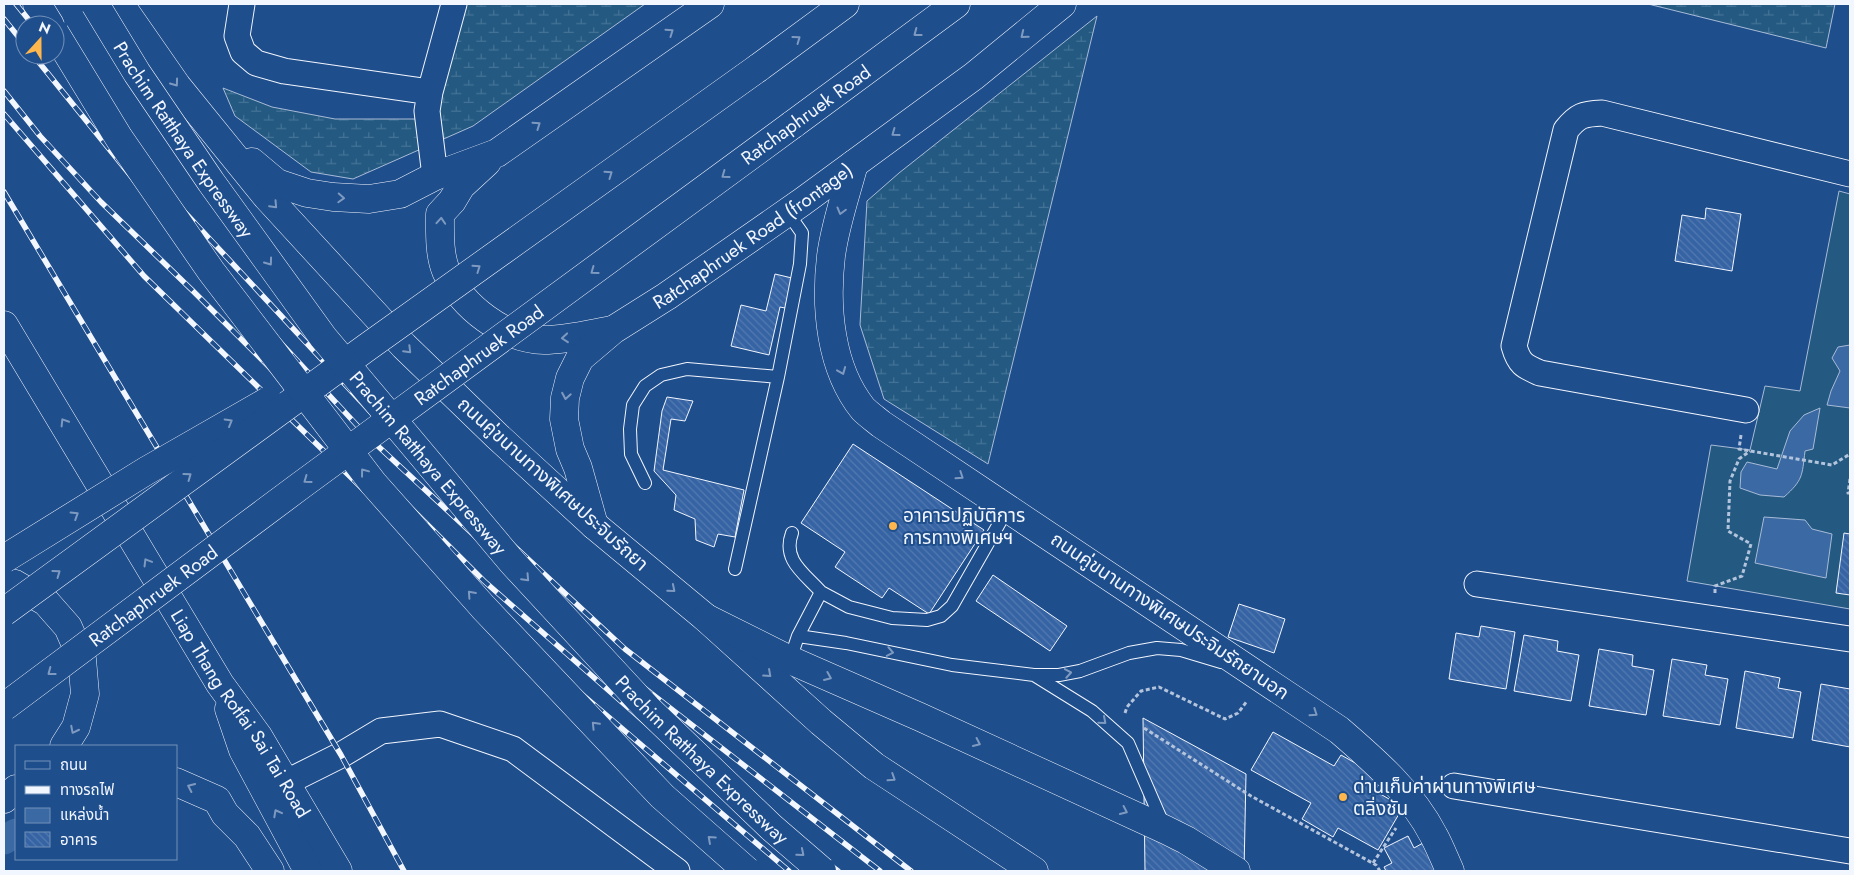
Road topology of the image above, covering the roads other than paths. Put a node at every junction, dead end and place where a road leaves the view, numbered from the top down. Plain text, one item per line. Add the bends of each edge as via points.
1 (37, 4) edge
2 (83, 4) edge
3 (95, 4) edge
4 (120, 4) edge
5 (242, 4) edge
6 (454, 4) edge
7 (710, 4) edge
8 (845, 4) edge
9 (956, 4) edge
10 (1062, 4) edge
11 (44, 15) edge
12 (146, 43) junction
13 (65, 49) edge
14 (430, 92) junction
15 (209, 127) junction
16 (497, 153) junction
17 (854, 164) junction
18 (1850, 174) edge
19 (436, 176) junction
20 (788, 213) junction
21 (4, 326) edge
22 (613, 330) junction
23 (366, 348) junction
24 (778, 377) junction
25 (1746, 410) road end
26 (645, 483) dead end
27 (1008, 508) junction
28 (594, 525) junction
29 (792, 533) dead end
30 (4, 559) edge
31 (735, 568) dead end
32 (4, 581) edge
33 (1477, 584) dead end
34 (821, 592) junction
35 (4, 612) edge
36 (706, 618) junction
37 (1850, 639) edge
38 (794, 648) junction
39 (1034, 675) junction
40 (1258, 675) junction
41 (220, 684) junction
42 (4, 707) edge
43 (65, 745) edge
44 (178, 783) edge
45 (285, 783) junction
46 (1454, 786) dead end
47 (15, 790) edge
48 (4, 799) edge
49 (217, 800) junction
50 (1166, 830) junction
51 (1850, 851) edge
52 (270, 871) edge
53 (296, 871) edge
54 (308, 871) edge
55 (338, 871) edge
56 (677, 871) edge
57 (747, 871) edge
58 (822, 871) edge
59 (1034, 871) edge
60 (1236, 871) edge
61 (1450, 871) edge

1 - 11 main road
2 - 12 main road
3 -> 58 main road, Prachim Ratthaya Expressway, bridge via 211,182 348,367 512,562 647,708 771,827
4 - 12 main road, ถนนคู่ขนานทางพิเศษประจิมรัถยา
5 - 14 street via 237,36 243,52 256,63 284,71
6 - 14 street
16 -> 7 main road
23 -> 8 main road, bridge
9 -> 42 main road, Ratchaphruek Road, bridge
10 -> 17 main road, Ratchaphruek Road (frontage) via 974,76
12 -> 15 main road, ถนนคู่ขนานทางพิเศษประจิมรัถยา
57 -> 13 main road, bridge via 662,796 483,607 373,483 211,271 119,138
14 - 19 street via 427,111
15 -> 19 main road via 277,183 307,193 369,199 400,194
15 -> 28 main road, ถนนคู่ขนานทางพิเศษประจิมรัถยา via 267,197 404,346
16 - 19 main road
22 -> 16 main road via 544,340 518,336 489,320 462,299 446,270 440,214 461,186
17 - 20 main road, Ratchaphruek Road (frontage)
17 -> 27 main road, ถนนคู่ขนานทางพิเศษประจิมรัถยานอก via 832,256 830,296 839,367 864,410
18 - 25 street via 1602,113 1576,118 1566,130 1514,346 1518,359 1540,374
20 - 22 main road, Ratchaphruek Road (frontage)
20 - 24 lane via 802,233 800,264
41 -> 21 main road, Liap Thang Rotfai Sai Tai Road
22 -> 28 main road, Ratchaphruek Road (frontage) via 580,358 564,398 564,419 570,448
30 -> 23 main road, bridge via 233,420
35 -> 23 main road, bridge
24 - 26 lane via 687,368 661,375 645,386 633,406 630,428 631,454
24 - 31 lane
27 - 34 lane via 952,606 941,616 927,620 892,618 849,607
27 - 40 main road, ถนนคู่ขนานทางพิเศษประจิมรัถยานอก
28 -> 36 main road, ถนนคู่ขนานทางพิเศษประจิมรัถยา
29 - 34 lane via 788,543 791,559
32 -> 43 main road via 16,584 46,602 68,627 82,659 85,694 76,727
33 - 37 street
34 - 38 lane
36 - 38 main road
36 -> 59 main road, ถนนคู่ขนานทางพิเศษประจิมรัถยา via 874,766
38 -> 39 lane via 846,643 952,665
38 -> 50 main road via 920,717
39 -> 40 lane via 1080,671 1129,653 1157,648 1181,650
39 -> 50 lane via 1092,711 1128,743
40 -> 61 main road, ถนนคู่ขนานทางพิเศษประจิมรัถยานอก via 1339,730 1378,763 1434,835
41 - 45 main road, Liap Thang Rotfai Sai Tai Road via 258,736
54 -> 41 main road via 243,750
49 -> 44 main road
45 - 55 main road, Liap Thang Rotfai Sai Tai Road
45 - 56 street via 381,731 440,724 513,748
46 - 51 street
47 - 48 main road
49 - 52 main road via 225,814 247,836
49 - 53 main road via 233,804 257,824
50 - 60 main road

